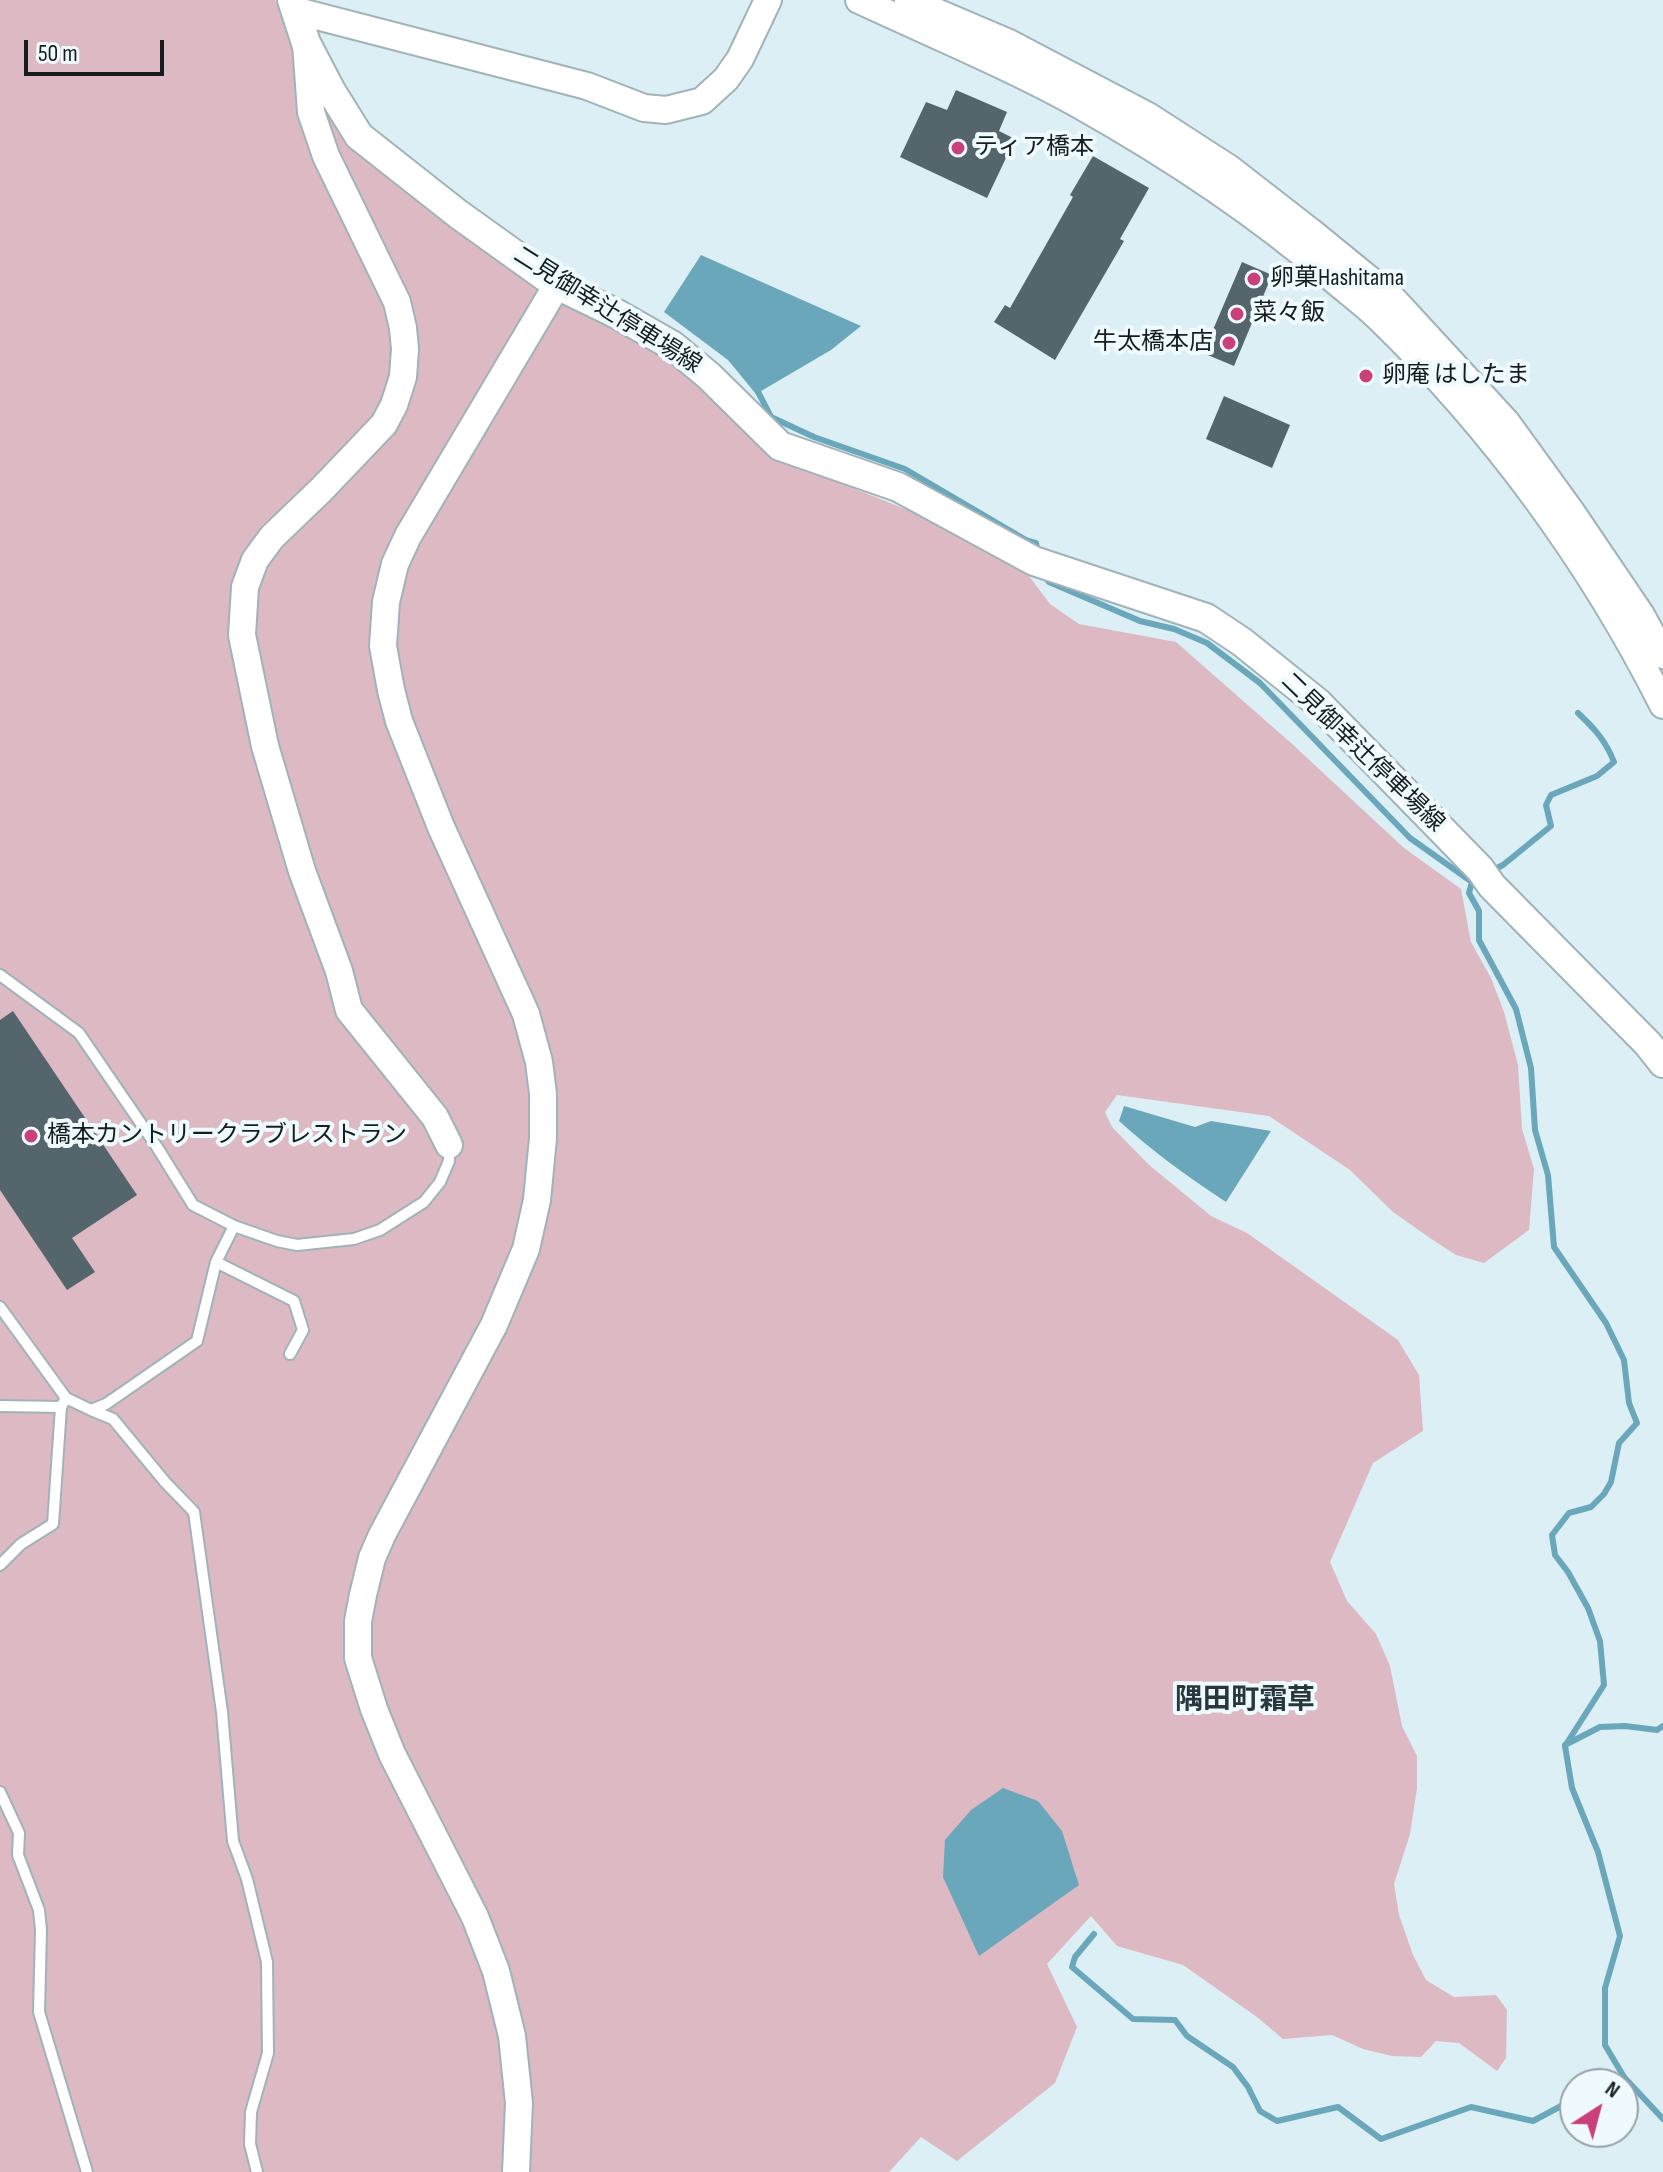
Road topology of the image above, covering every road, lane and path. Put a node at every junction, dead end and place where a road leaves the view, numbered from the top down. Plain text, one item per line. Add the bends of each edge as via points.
1 (768, 0) edge
2 (859, 0) edge
3 (908, 0) edge
4 (294, 6) edge
5 (306, 43) junction
6 (557, 285) junction
7 (1663, 655) edge
8 (1663, 705) edge
9 (0, 975) edge
10 (1663, 1063) edge
11 (449, 1145) joint
12 (234, 1226) junction
13 (216, 1262) junction
14 (0, 1307) edge
15 (290, 1354) dead end
16 (63, 1403) junction
17 (0, 1406) edge
18 (91, 1410) junction
19 (0, 1565) edge
20 (0, 1792) edge
21 (87, 2172) edge
22 (257, 2172) edge
23 (516, 2172) edge

1 - 4 street via 726,79 702,101 666,110
2 - 8 street via 1039,84 1139,140 1294,246 1377,316 1509,463 1599,590
3 - 7 street via 1009,43 1148,116 1230,169 1392,298 1507,423 1641,615
4 - 5 main road, 二見御幸辻停車場線
5 - 6 main road, 二見御幸辻停車場線 via 359,136
5 - 11 street via 311,112 326,156 397,302 405,349 403,377 384,424 255,560 245,587 242,635 265,746 349,1010 435,1117
6 - 10 main road, 二見御幸辻停車場線 via 673,346 780,446 898,487 1034,561 1206,618 1242,642 1318,703
6 - 23 street via 408,536 386,602 383,646 399,721 526,1014 539,1062 543,1138 526,1249 494,1325 377,1546 358,1621 358,1658 378,1721 475,1917 496,1971 512,2036 519,2103
9 - 12 lane via 79,1033 193,1205
11 - 12 lane via 440,1182 424,1202 380,1230 354,1239 297,1245
12 - 13 lane
13 - 15 lane via 294,1301 303,1330
13 - 18 lane via 197,1341
14 - 16 lane
16 - 17 lane
16 - 18 lane
16 - 19 lane via 53,1524
18 - 22 lane via 113,1419 194,1512 222,1712 233,1841 267,1962 268,2053 251,2112 250,2144
20 - 21 lane via 19,1833 18,1855 39,1910 39,2012

